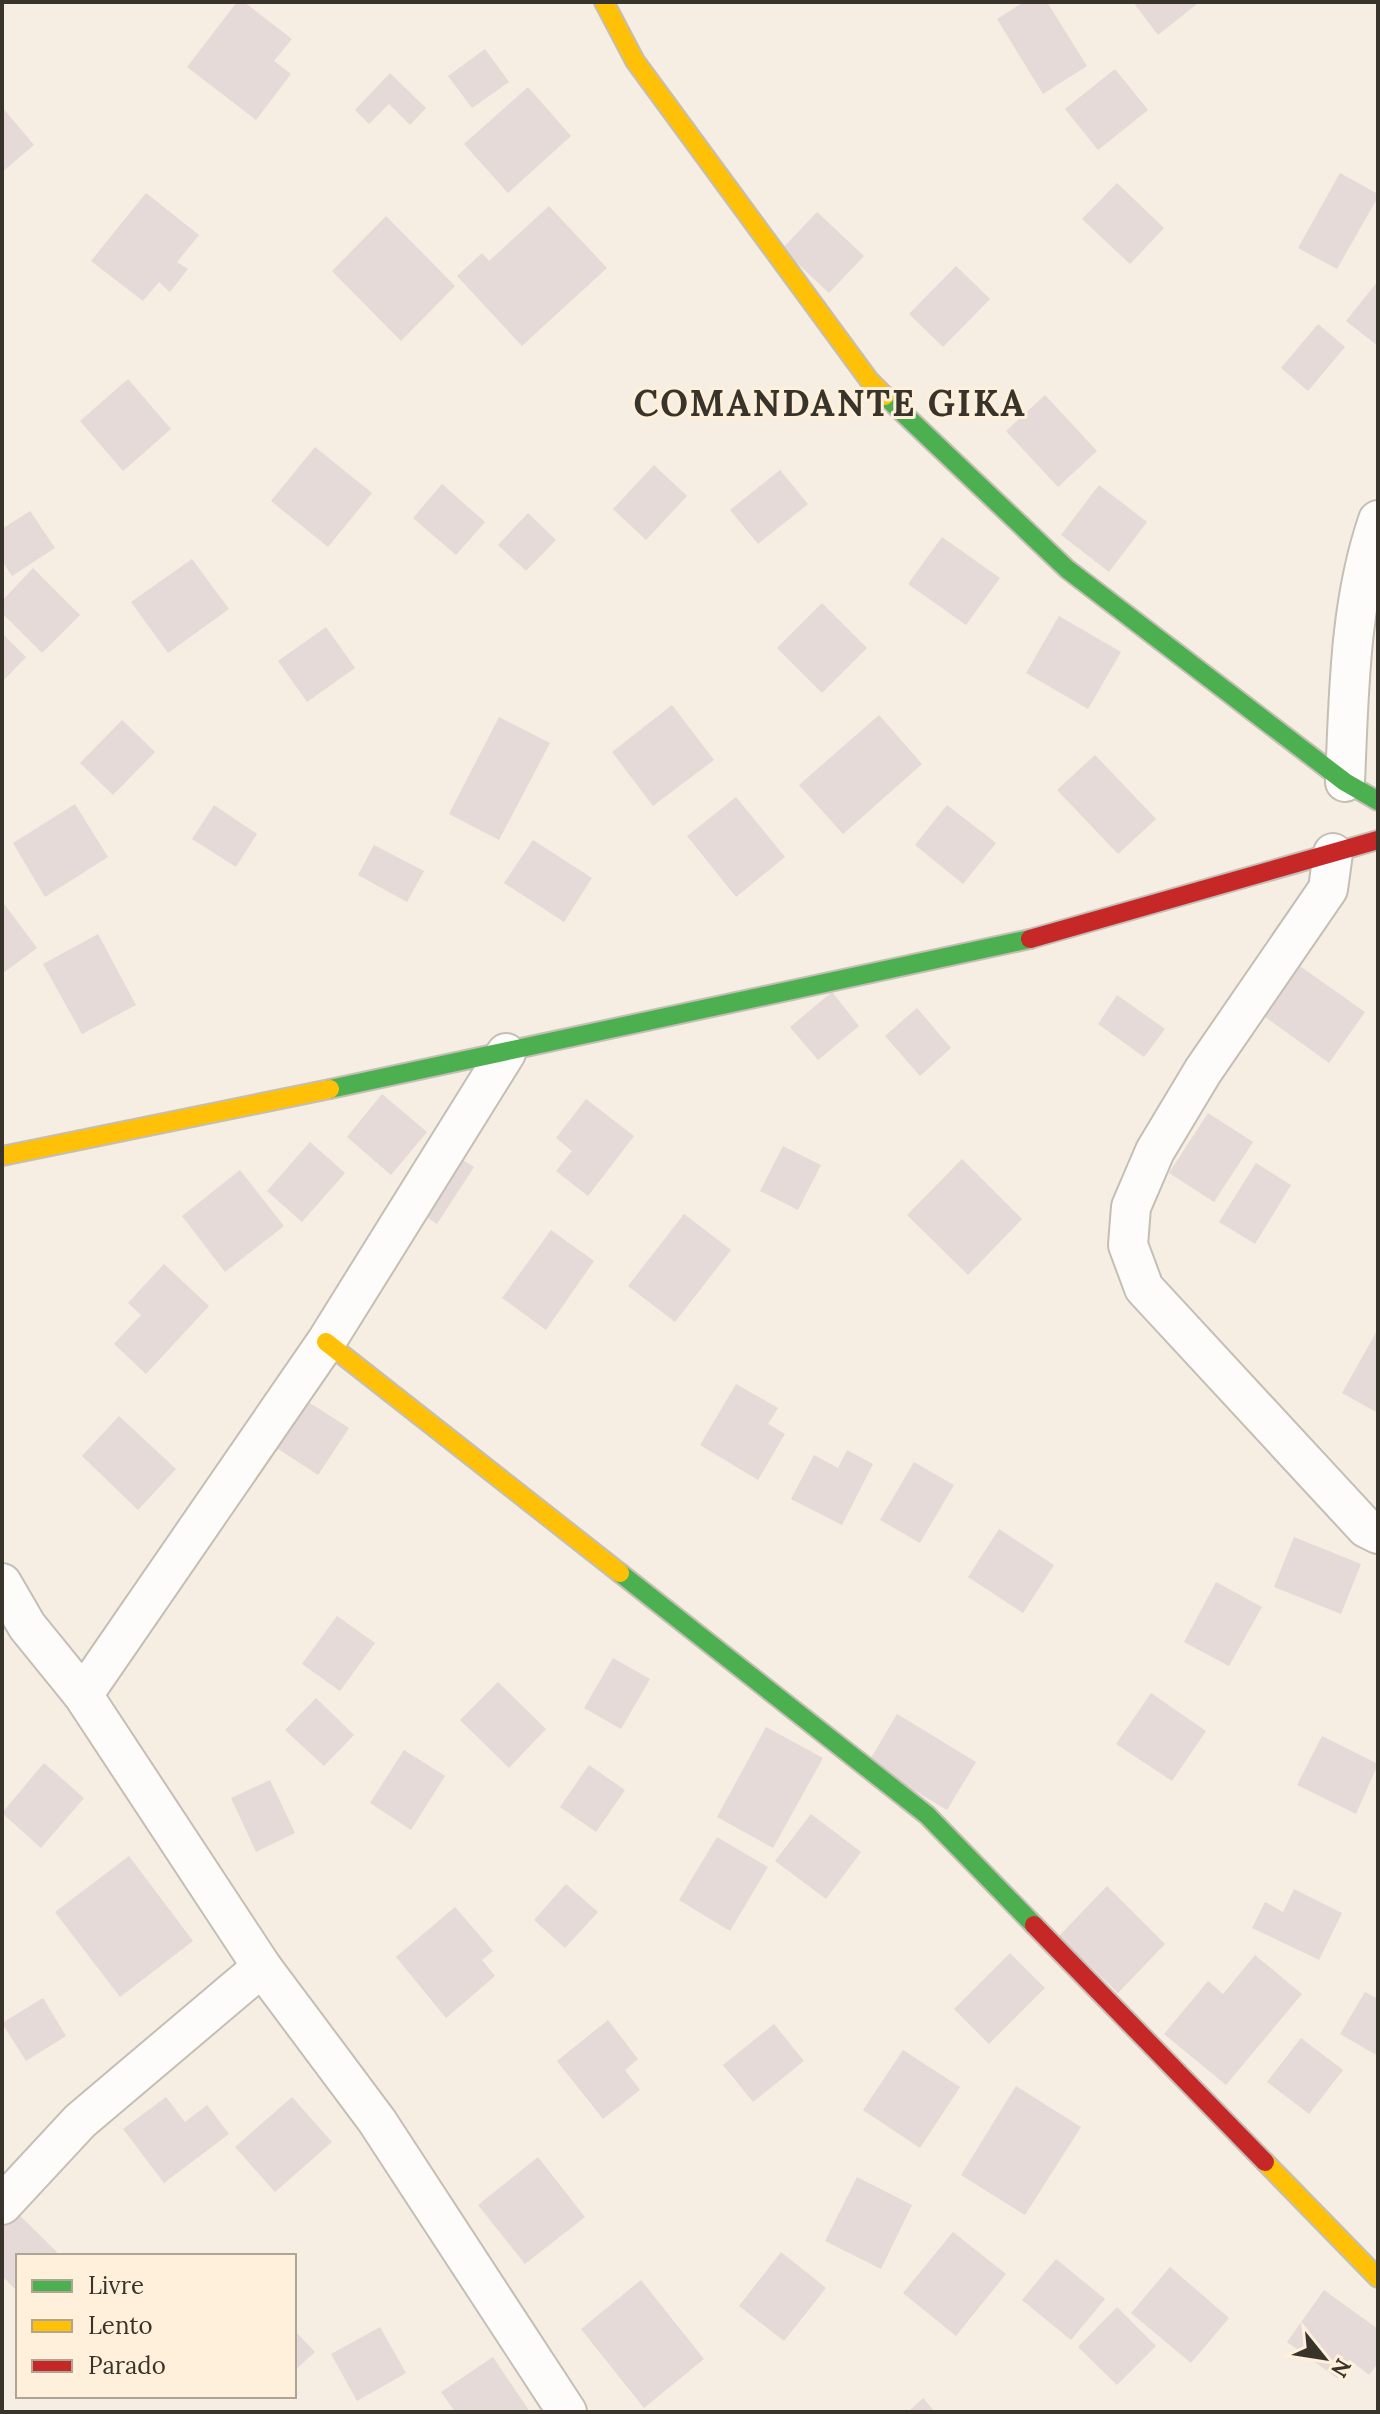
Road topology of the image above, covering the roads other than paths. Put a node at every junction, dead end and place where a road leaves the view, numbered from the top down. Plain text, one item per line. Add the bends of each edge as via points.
1 (604, 2) edge
2 (1378, 520) edge
3 (1345, 782) junction
4 (1378, 801) edge
5 (1378, 840) edge
6 (1333, 853) junction
7 (506, 1053) junction
8 (2, 1156) edge
9 (326, 1342) junction
10 (1378, 1534) edge
11 (2, 1583) edge
12 (15, 1635) edge
13 (83, 1695) junction
14 (262, 1967) junction
15 (2, 2205) edge
16 (1378, 2278) edge
17 (567, 2412) edge

1 - 3 street via 635,61 869,380 1067,569
2 - 3 street via 1362,567 1350,655
3 - 4 street
5 - 6 street
6 - 7 street via 1033,938
6 - 10 street via 1328,889 1203,1071 1155,1151 1131,1207 1128,1245 1144,1288 1366,1528
7 - 8 street
7 - 9 street
9 - 13 street
9 - 16 street via 927,1815
11 - 12 street
12 - 13 street
13 - 14 street
14 - 15 street via 80,2121
14 - 17 street via 377,2121

